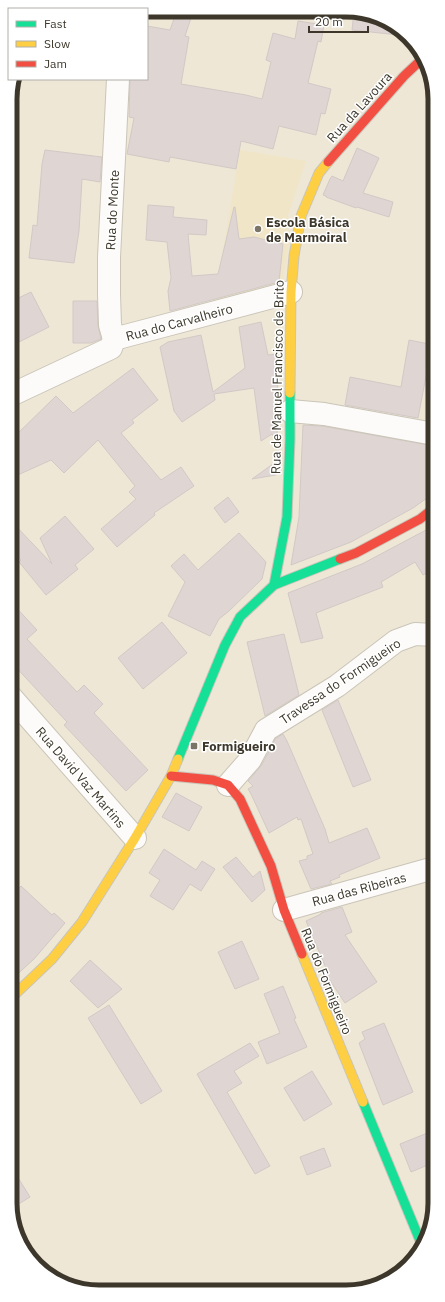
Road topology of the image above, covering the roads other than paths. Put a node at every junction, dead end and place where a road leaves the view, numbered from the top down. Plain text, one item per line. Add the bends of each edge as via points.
1 (420, 62) edge
2 (118, 80) edge
3 (319, 173) joint
4 (291, 292) junction
5 (114, 339) junction
6 (17, 392) edge
7 (290, 411) junction
8 (428, 433) edge
9 (428, 513) edge
10 (274, 585) junction
11 (428, 635) edge
12 (17, 704) edge
13 (171, 776) junction
14 (228, 786) junction
15 (135, 838) junction
16 (428, 870) edge
17 (284, 910) junction
18 (17, 993) edge
19 (419, 1239) edge

1 - 3 street, Rua da Lavoura via 404,76
2 - 5 street, Rua do Monte via 109,279 110,325
3 - 4 street, Rua de Manuel Francisco de Brito via 301,216
4 - 5 street, Rua do Carvalheiro
4 - 7 street, Rua de Manuel Francisco de Brito
5 - 6 street, Rua do Carvalheiro via 111,348
7 - 8 street via 324,414
7 - 10 street, Rua de Manuel Francisco de Brito via 287,517
9 - 10 street via 356,553
10 - 13 street via 240,617 225,645
11 - 14 street, Travessa do Formigueiro via 415,634 396,641 337,686 266,730 250,760
12 - 15 street, Rua David Vaz Martins
13 - 14 street via 214,780
13 - 15 street
14 - 17 street, Rua do Formigueiro via 240,799 271,866
15 - 18 street via 82,922 52,959
16 - 17 street, Rua das Ribeiras
17 - 19 street, Rua do Formigueiro

